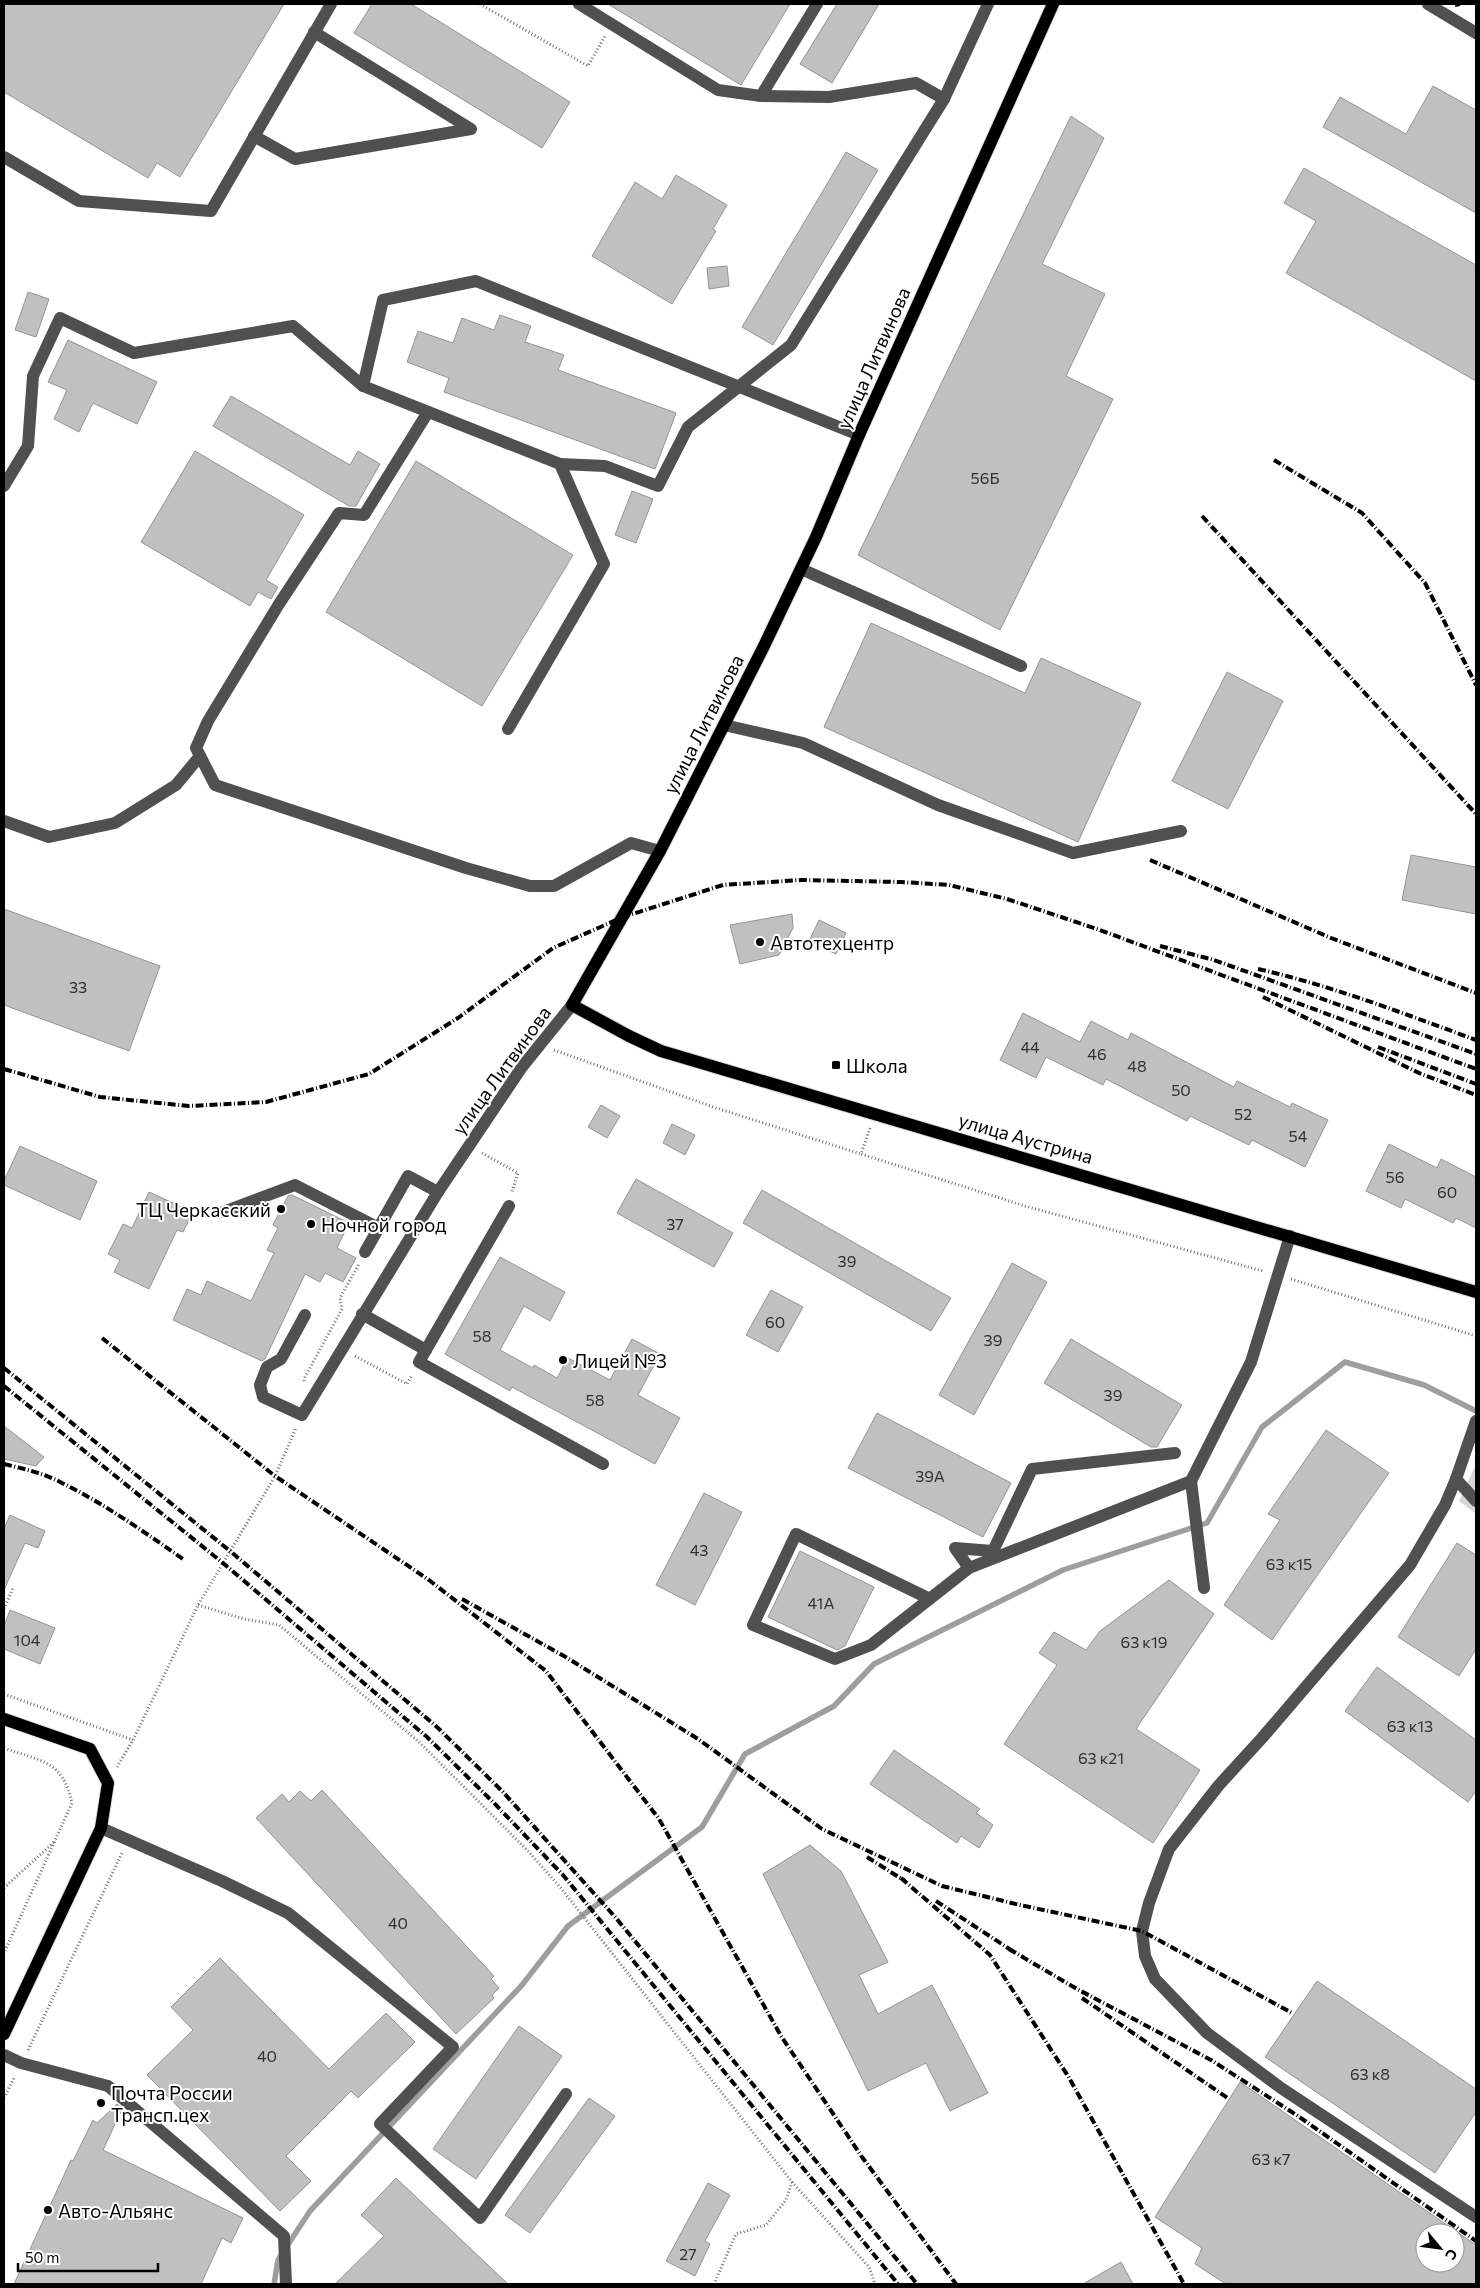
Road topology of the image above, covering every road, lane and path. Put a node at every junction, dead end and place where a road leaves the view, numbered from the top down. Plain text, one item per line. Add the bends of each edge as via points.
1 (331, 4) edge
2 (480, 4) edge
3 (579, 4) edge
4 (817, 4) edge
5 (988, 4) edge
6 (1053, 4) edge
7 (1428, 4) edge
8 (612, 24) junction
9 (314, 32) junction
10 (1476, 33) edge
11 (761, 96) junction
12 (944, 99) junction
13 (254, 136) junction
14 (4, 157) edge
15 (362, 386) junction
16 (739, 386) junction
17 (428, 412) junction
18 (859, 435) junction
19 (560, 464) junction
20 (4, 486) edge
21 (801, 569) junction
22 (1021, 666) dead end
23 (724, 724) junction
24 (508, 729) dead end
25 (200, 756) junction
26 (4, 821) edge
27 (1181, 831) dead end
28 (660, 851) junction
29 (572, 1005) junction
30 (540, 1045) junction
31 (876, 1115) junction
32 (469, 1146) junction
33 (861, 1154) junction
34 (438, 1192) junction
35 (509, 1206) joint
36 (223, 1212) dead end
37 (379, 1228) junction
38 (1290, 1236) junction
39 (365, 1252) joint
40 (1279, 1275) junction
41 (1476, 1292) edge
42 (362, 1314) junction
43 (305, 1315) dead end
44 (1476, 1336) edge
45 (343, 1350) junction
46 (426, 1350) junction
47 (419, 1362) junction
48 (304, 1386) dead end
49 (302, 1415) junction
50 (1476, 1421) edge
51 (1175, 1453) dead end
52 (603, 1464) dead end
53 (1456, 1479) junction
54 (1191, 1481) junction
55 (1476, 1500) edge
56 (969, 1568) junction
57 (13, 1588) dead end
58 (1204, 1588) dead end
59 (930, 1599) dead end
60 (198, 1604) junction
61 (4, 1609) edge
62 (4, 1694) edge
63 (4, 1719) edge
64 (133, 1740) junction
65 (4, 1748) edge
66 (108, 1782) junction
67 (102, 1828) junction
68 (56, 1840) junction
69 (128, 1841) junction
70 (4, 1888) edge
71 (4, 1953) edge
72 (4, 2034) edge
73 (4, 2055) edge
74 (21, 2063) junction
75 (566, 2094) dead end
76 (4, 2098) edge
77 (792, 2182) junction
78 (1476, 2217) edge
79 (286, 2284) edge
80 (714, 2284) edge
81 (875, 2284) edge

1 - 9 street
2 - 8 path via 588,66
3 - 8 street
4 - 11 street
5 - 12 street
6 - 18 main road, улица Литвинова
7 - 10 street
8 - 11 street via 718,90
9 - 13 street
9 - 13 street via 471,129 295,159
11 - 12 street via 829,97 916,83
12 - 16 street via 791,345
13 - 14 street via 211,211 79,201
15 - 16 street via 383,300 476,281
15 - 17 street
15 - 20 street via 293,326 134,353 60,318 34,376 28,446
16 - 18 street
16 - 19 street via 688,427 658,486 605,466
17 - 19 street
17 - 25 street via 364,515 339,513 278,604 208,721 196,748
18 - 21 main road, улица Литвинова
19 - 24 street via 604,564
21 - 22 street
21 - 23 main road, улица Литвинова
23 - 27 street via 803,743 938,805 1073,853
23 - 28 main road, улица Литвинова
25 - 26 street via 176,785 115,823 48,837
25 - 28 street via 215,785 530,886 554,886 631,843
28 - 29 main road, улица Литвинова
29 - 30 street, улица Литвинова
29 - 31 main road, улица Аустрина via 661,1050
30 - 32 street, улица Литвинова
30 - 33 path via 716,1108
31 - 33 path
31 - 38 main road, улица Аустрина
32 - 34 street, улица Литвинова
32 - 35 path via 518,1173
33 - 40 path via 1025,1206
34 - 37 street via 408,1176
34 - 42 street, улица Литвинова
35 - 46 street
36 - 37 street via 295,1185
37 - 39 street
38 - 40 street
38 - 41 main road, улица Аустрина
39 - 48 path via 340,1298 342,1309 305,1377
40 - 44 path
40 - 54 street via 1251,1362
42 - 45 street, улица Литвинова
42 - 46 street
43 - 49 street via 281,1359 267,1367 260,1385 263,1397
45 - 47 path via 407,1384
45 - 49 street, улица Литвинова
46 - 47 street
47 - 52 street
49 - 60 path via 275,1476
50 - 53 street
51 - 56 street via 1032,1470 993,1551 956,1548
53 - 55 street
53 - 78 street via 1445,1505 1410,1564 1219,1785 1170,1849 1142,1931 1144,1956 1155,1979 1207,2033 1281,2088
54 - 56 street
54 - 58 street
56 - 59 street via 924,1604 870,1645 835,1659 753,1626 796,1534
57 - 61 path
60 - 64 path
60 - 77 path via 244,1619 279,1625 418,1741 528,1851 560,1888
62 - 64 path
63 - 66 main road via 90,1748
64 - 66 path
65 - 68 path via 51,1764 68,1784 72,1803
66 - 67 main road
67 - 69 street
67 - 72 main road
68 - 70 path
68 - 71 path
69 - 74 path
69 - 75 street via 288,1913 453,2047 380,2124 480,2218
73 - 74 street
74 - 76 path
74 - 79 street via 108,2086 284,2236
77 - 80 path via 786,2200 766,2225 736,2234
77 - 81 path via 870,2267

